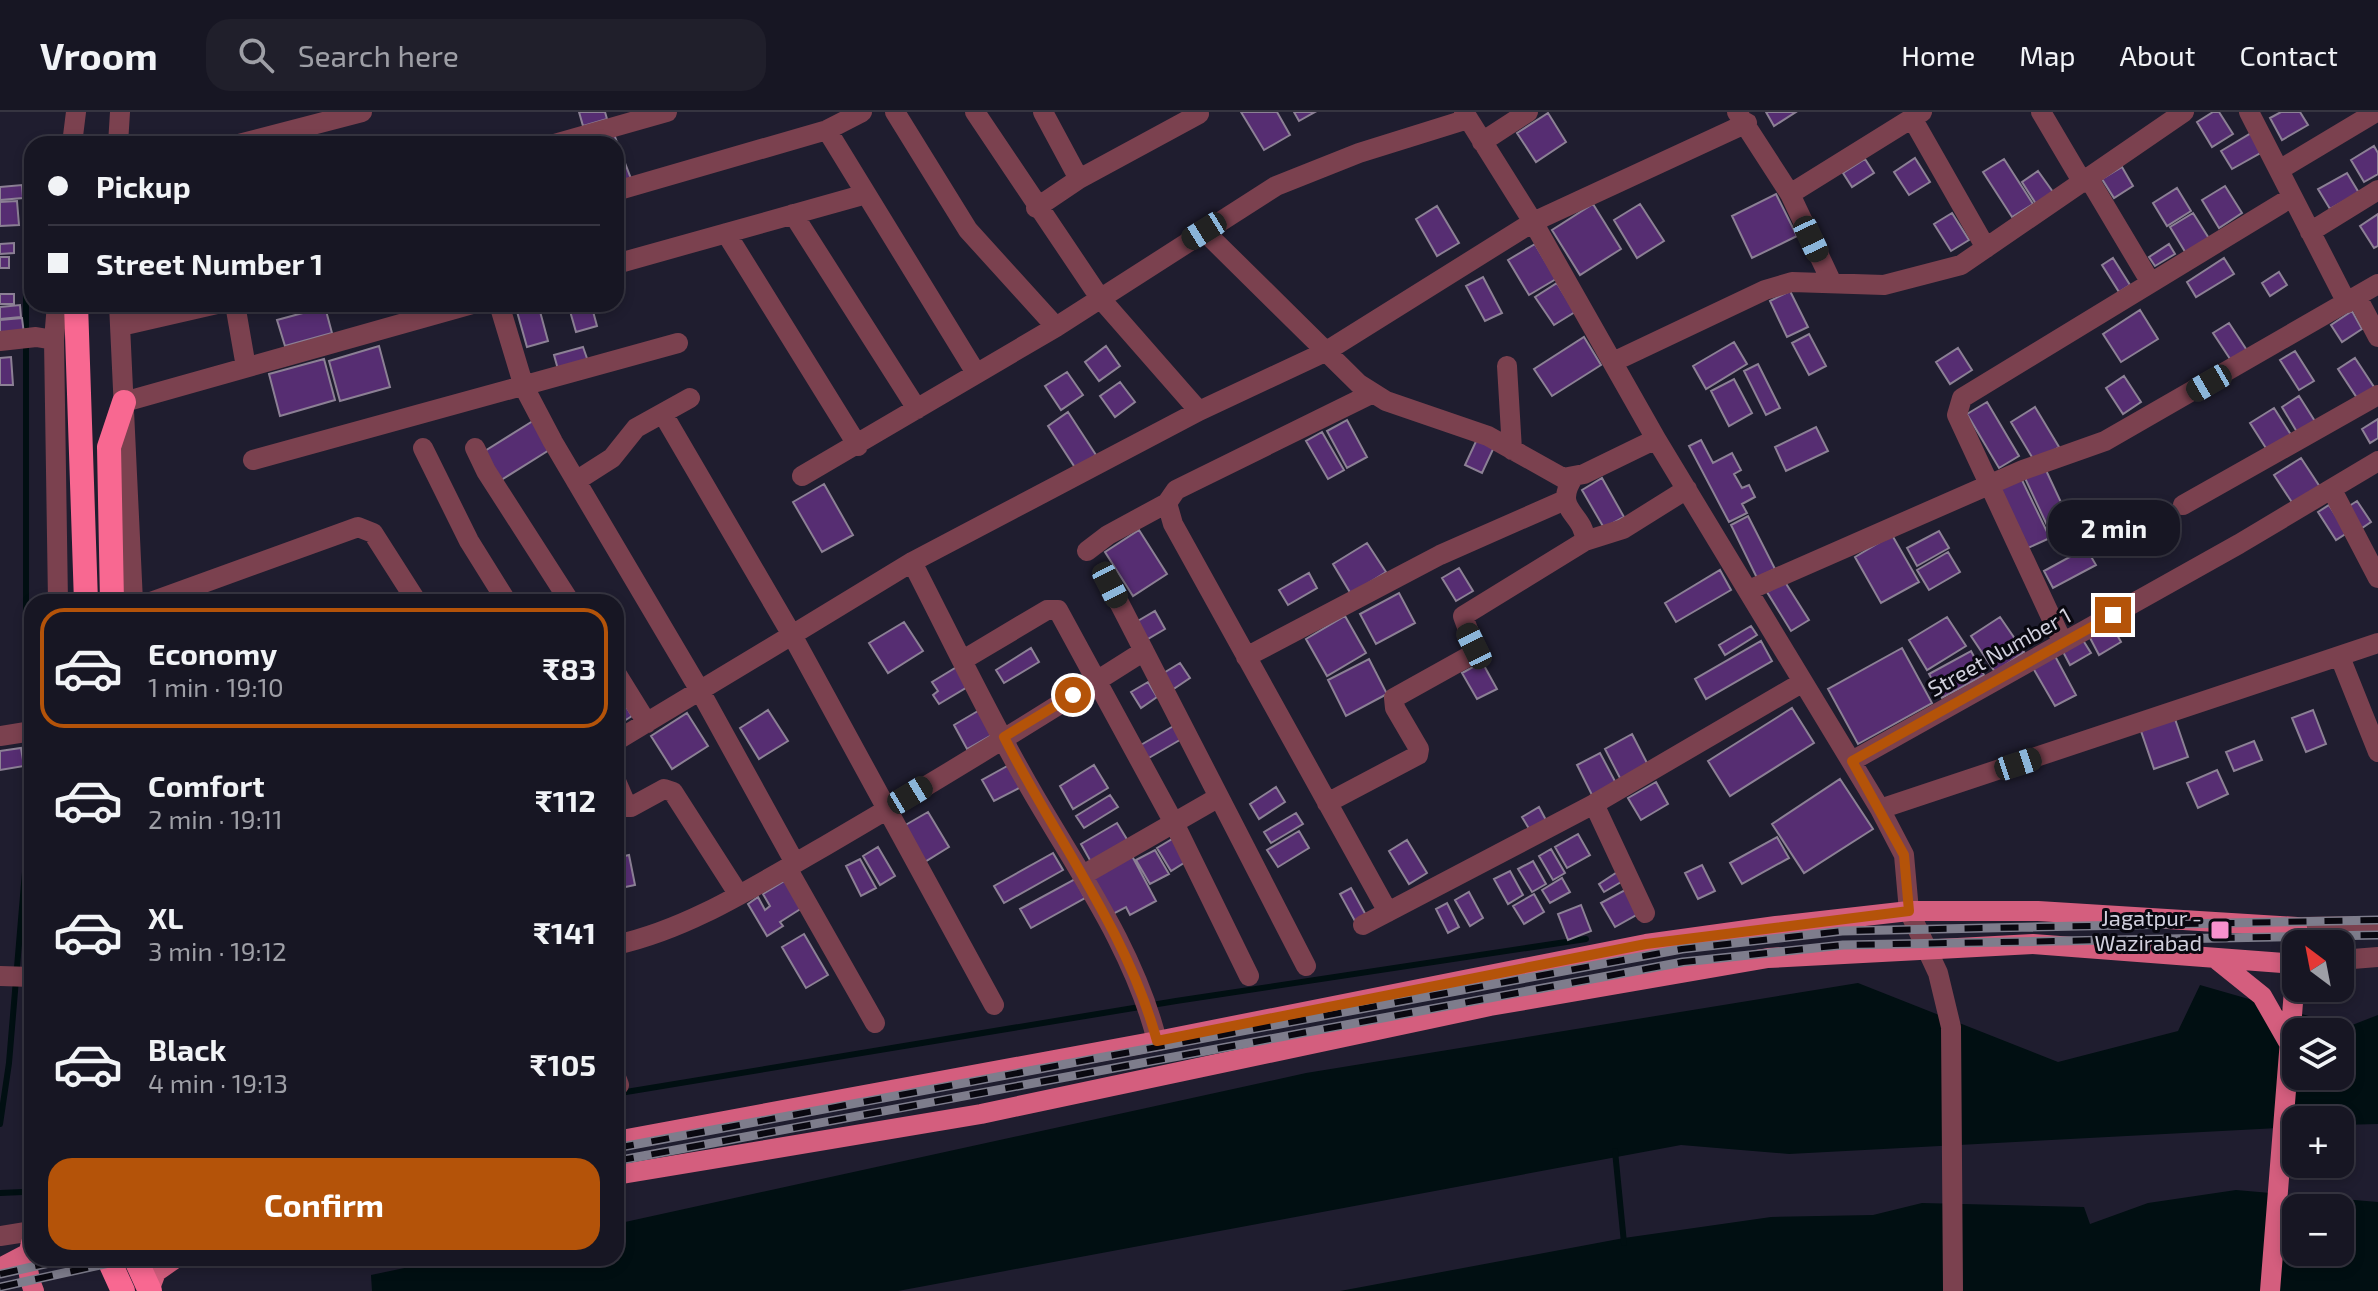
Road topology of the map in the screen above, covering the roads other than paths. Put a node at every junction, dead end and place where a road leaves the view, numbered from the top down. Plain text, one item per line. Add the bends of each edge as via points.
1 (76, 112) edge
2 (120, 112) edge
3 (362, 112) edge
4 (667, 112) edge
5 (862, 112) edge
6 (895, 112) edge
7 (975, 112) edge
8 (1043, 112) edge
9 (1528, 112) edge
10 (2041, 112) edge
11 (2184, 112) edge
12 (2249, 112) edge
13 (2376, 112) edge
14 (1199, 114) dead end
15 (1466, 115) edge
16 (1912, 115) edge
17 (1742, 118) edge
18 (827, 130) junction
19 (73, 136) edge
20 (118, 136) edge
21 (270, 136) edge
22 (582, 136) edge
23 (1482, 142) junction
24 (2279, 170) junction
25 (1079, 179) junction
26 (2086, 181) junction
27 (624, 189) edge
28 (2378, 190) edge
29 (866, 194) junction
30 (1790, 194) junction
31 (2292, 197) junction
32 (1036, 208) junction
33 (793, 214) junction
34 (1533, 222) junction
35 (1204, 231) junction
36 (2310, 232) junction
37 (726, 233) junction
38 (1986, 248) junction
39 (624, 262) edge
40 (1832, 283) junction
41 (2151, 283) junction
42 (2378, 284) edge
43 (1100, 298) junction
44 (2352, 300) junction
45 (54, 312) edge
46 (76, 312) edge
47 (120, 312) edge
48 (182, 312) edge
49 (236, 312) edge
50 (443, 312) edge
51 (501, 312) edge
52 (121, 326) junction
53 (1056, 327) junction
54 (2378, 337) edge
55 (45, 338) junction
56 (8, 340) edge
57 (678, 343) dead end
58 (1325, 352) junction
59 (1613, 362) junction
60 (1507, 366) dead end
61 (246, 367) junction
62 (976, 373) junction
63 (524, 387) junction
64 (1371, 394) junction
65 (2378, 395) edge
66 (690, 398) dead end
67 (124, 402) junction
68 (917, 409) junction
69 (1199, 411) junction
70 (663, 414) junction
71 (1656, 439) junction
72 (858, 446) junction
73 (423, 448) dead end
74 (475, 448) dead end
75 (1512, 450) junction
76 (253, 460) dead end
77 (2378, 461) edge
78 (802, 476) dead end
79 (1573, 478) junction
80 (576, 481) junction
81 (1991, 484) junction
82 (1687, 489) junction
83 (2332, 490) junction
84 (1565, 500) junction
85 (1167, 503) junction
86 (2183, 505) dead end
87 (1585, 541) junction
88 (1087, 551) dead end
89 (912, 562) junction
90 (2378, 578) edge
91 (1110, 585) dead end
92 (1749, 590) junction
93 (58, 594) edge
94 (86, 594) edge
95 (112, 594) edge
96 (133, 594) edge
97 (173, 594) edge
98 (412, 594) edge
99 (502, 594) edge
100 (565, 594) edge
101 (792, 635) junction
102 (2063, 643) junction
103 (2378, 643) edge
104 (1144, 651) junction
105 (1246, 657) junction
106 (2340, 657) junction
107 (963, 660) junction
108 (1097, 681) junction
109 (1803, 682) junction
110 (624, 686) edge
111 (699, 689) junction
112 (647, 723) junction
113 (624, 736) edge
114 (1004, 737) junction
115 (2378, 752) edge
116 (1852, 761) junction
117 (1219, 797) junction
118 (1327, 803) junction
119 (1594, 804) junction
120 (624, 808) edge
121 (1880, 809) junction
122 (887, 810) junction
123 (1174, 823) junction
124 (791, 865) junction
125 (1083, 875) junction
126 (739, 895) junction
127 (1909, 911) junction
128 (1388, 912) junction
129 (1645, 913) dead end
130 (1363, 925) dead end
131 (2378, 926) edge
132 (2342, 930) edge
133 (2282, 934) edge
134 (624, 942) edge
135 (1927, 948) junction
136 (2378, 957) edge
137 (2214, 958) junction
138 (2354, 959) edge
139 (2282, 963) edge
140 (1306, 966) dead end
141 (1, 976) edge
142 (1249, 976) dead end
143 (24, 977) edge
144 (994, 1005) dead end
145 (875, 1023) dead end
146 (2282, 1031) edge
147 (1157, 1041) junction
148 (2288, 1090) edge
149 (624, 1140) edge
150 (624, 1174) edge
151 (24, 1232) edge
152 (0, 1236) edge
153 (24, 1251) edge
154 (29, 1266) edge
155 (112, 1266) edge
156 (0, 1268) edge
157 (34, 1291) edge
158 (123, 1291) edge
159 (1953, 1291) edge
160 (2270, 1291) edge

1 - 19 street
2 - 20 street
3 - 21 street
4 - 22 street
5 - 18 street
6 - 53 street via 968,230
7 - 32 street
8 - 25 street
9 - 23 street
10 - 26 street
11 - 26 street
12 - 24 street
13 - 24 street
14 - 25 street
15 - 23 street
15 - 35 street via 1276,186
16 - 30 street
16 - 38 street
17 - 30 street
17 - 34 street
18 - 27 street
18 - 29 street
23 - 34 street
24 - 31 street
25 - 32 street
26 - 38 street
26 - 41 street
28 - 36 street
29 - 33 street
29 - 62 street
30 - 40 street
31 - 36 street
31 - 41 street
32 - 43 street
33 - 37 street
33 - 68 street
34 - 58 street
34 - 59 street
35 - 43 street
35 - 58 street
36 - 44 street
37 - 39 street
37 - 72 street
38 - 40 street via 1961,265 1884,285
40 - 59 street via 1792,282 1765,290
41 - 81 street via 1962,398 1957,415
42 - 44 street
43 - 53 street
43 - 69 street
44 - 54 street
44 - 81 street via 2105,441
45 - 55 street
46 - 94 highway
47 - 52 street
48 - 52 street
49 - 61 street
50 - 61 street
51 - 63 street
52 - 67 street
53 - 62 street
55 - 56 street
55 - 93 street
57 - 63 street
58 - 64 street
58 - 69 street
59 - 71 street
60 - 75 street
61 - 67 street
62 - 68 street
63 - 76 street
63 - 80 street
64 - 75 street via 1472,429
64 - 85 street via 1176,490
65 - 86 street
66 - 70 street
67 - 95 highway via 109,447
67 - 96 street
68 - 72 street
69 - 89 street
70 - 80 street via 636,428 612,458
70 - 101 street
71 - 79 street
71 - 82 street
72 - 78 street
73 - 99 street
74 - 100 street
75 - 79 street
77 - 83 street, Street Number 1
79 - 84 street
80 - 111 street
81 - 92 street
81 - 102 street
82 - 87 street via 1623,529
82 - 92 street
83 - 90 street
83 - 102 street, Street Number 1
84 - 87 street
84 - 105 street via 1440,555
85 - 88 street
85 - 105 street via 1173,524
87 - 118 street via 1463,616 1473,654 1394,698 1418,755
89 - 101 street
89 - 107 street
91 - 104 street
92 - 109 street
97 - 98 street via 358,527 373,533
101 - 111 street
101 - 122 street
102 - 116 street, Street Number 1
103 - 106 street
104 - 108 street
104 - 117 street
105 - 118 street
106 - 115 street
106 - 121 street
107 - 108 street via 1052,607 1062,615
107 - 114 street
108 - 114 street
108 - 123 street
109 - 116 street
109 - 119 street
110 - 112 street
111 - 112 street
111 - 124 street
112 - 113 street
114 - 122 street
114 - 125 street
116 - 121 street
117 - 123 street
117 - 140 street
118 - 128 street
119 - 128 street
119 - 129 street
120 - 126 street via 664,789 673,792
121 - 127 street via 1908,868
122 - 124 street
122 - 144 street
123 - 125 street
123 - 142 street
124 - 126 street
124 - 145 street
125 - 147 street via 1147,1007
126 - 134 street via 682,924
127 - 133 main road via 2038,911
127 - 135 street
127 - 147 main road via 1646,944
128 - 130 street
131 - 132 street
135 - 137 main road via 2033,944
135 - 150 main road via 1768,958 1651,976 981,1114
135 - 159 street via 1951,1027
136 - 138 street
137 - 139 main road
137 - 146 main road via 2262,996
141 - 143 street
147 - 149 main road
148 - 160 main road
151 - 152 street
153 - 156 main road
154 - 157 main road
155 - 158 highway

